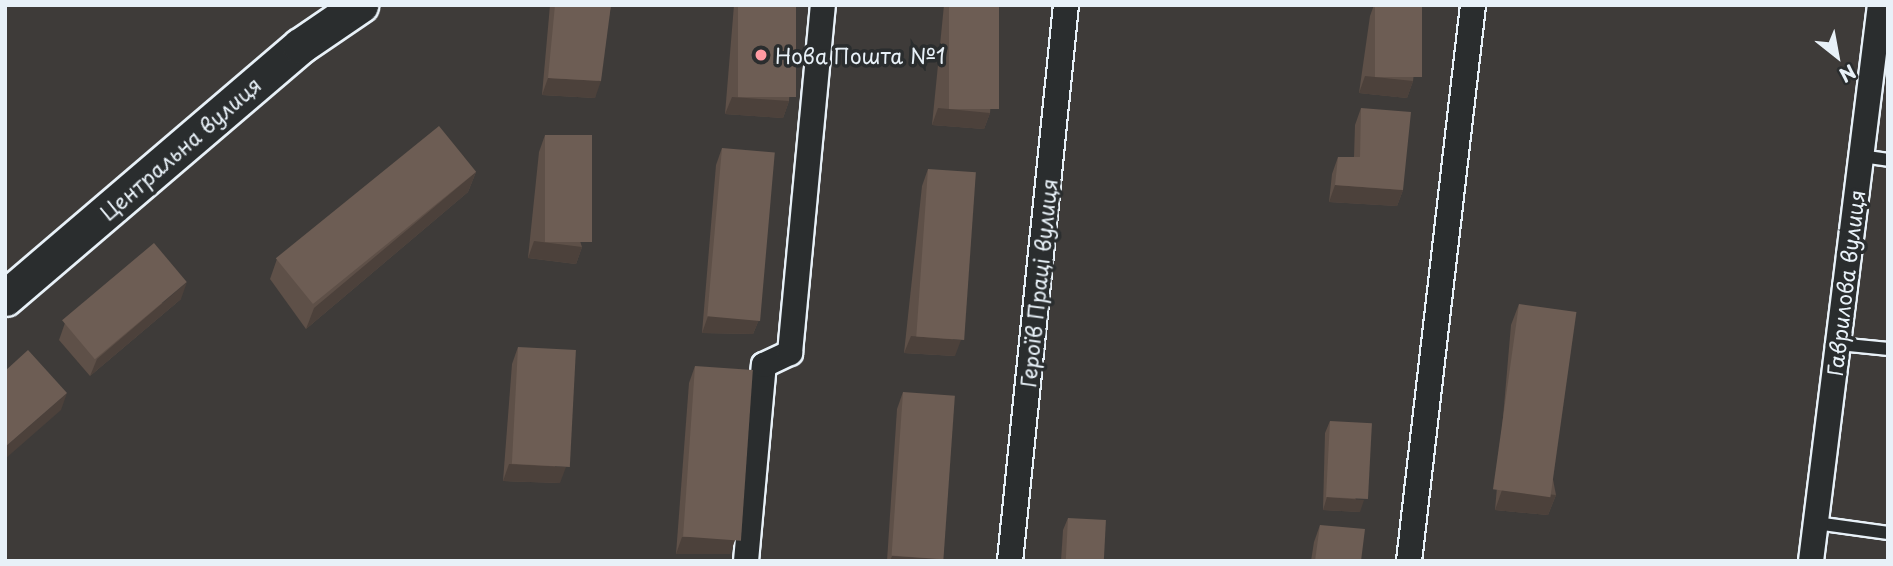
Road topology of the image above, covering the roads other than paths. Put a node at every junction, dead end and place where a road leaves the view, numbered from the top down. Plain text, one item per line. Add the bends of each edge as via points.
1 (360, 5) edge
2 (823, 5) edge
3 (1066, 5) edge
4 (1474, 5) edge
5 (1880, 5) edge
6 (1861, 156) junction
7 (1888, 160) edge
8 (5, 298) edge
9 (1838, 344) junction
10 (1888, 349) edge
11 (1816, 523) junction
12 (1888, 533) edge
13 (746, 561) edge
14 (1010, 561) edge
15 (1409, 561) edge
16 (1811, 561) edge

1 - 8 main road, Центральна вулиця via 300,46
2 - 13 street via 790,353 764,365
3 - 14 street, Героїв Праці вулиця
4 - 15 street
5 - 6 street, Гаврилова вулиця
6 - 7 lane
6 - 9 street, Гаврилова вулиця
9 - 10 lane
9 - 11 street, Гаврилова вулиця
11 - 12 lane
11 - 16 street, Гаврилова вулиця

